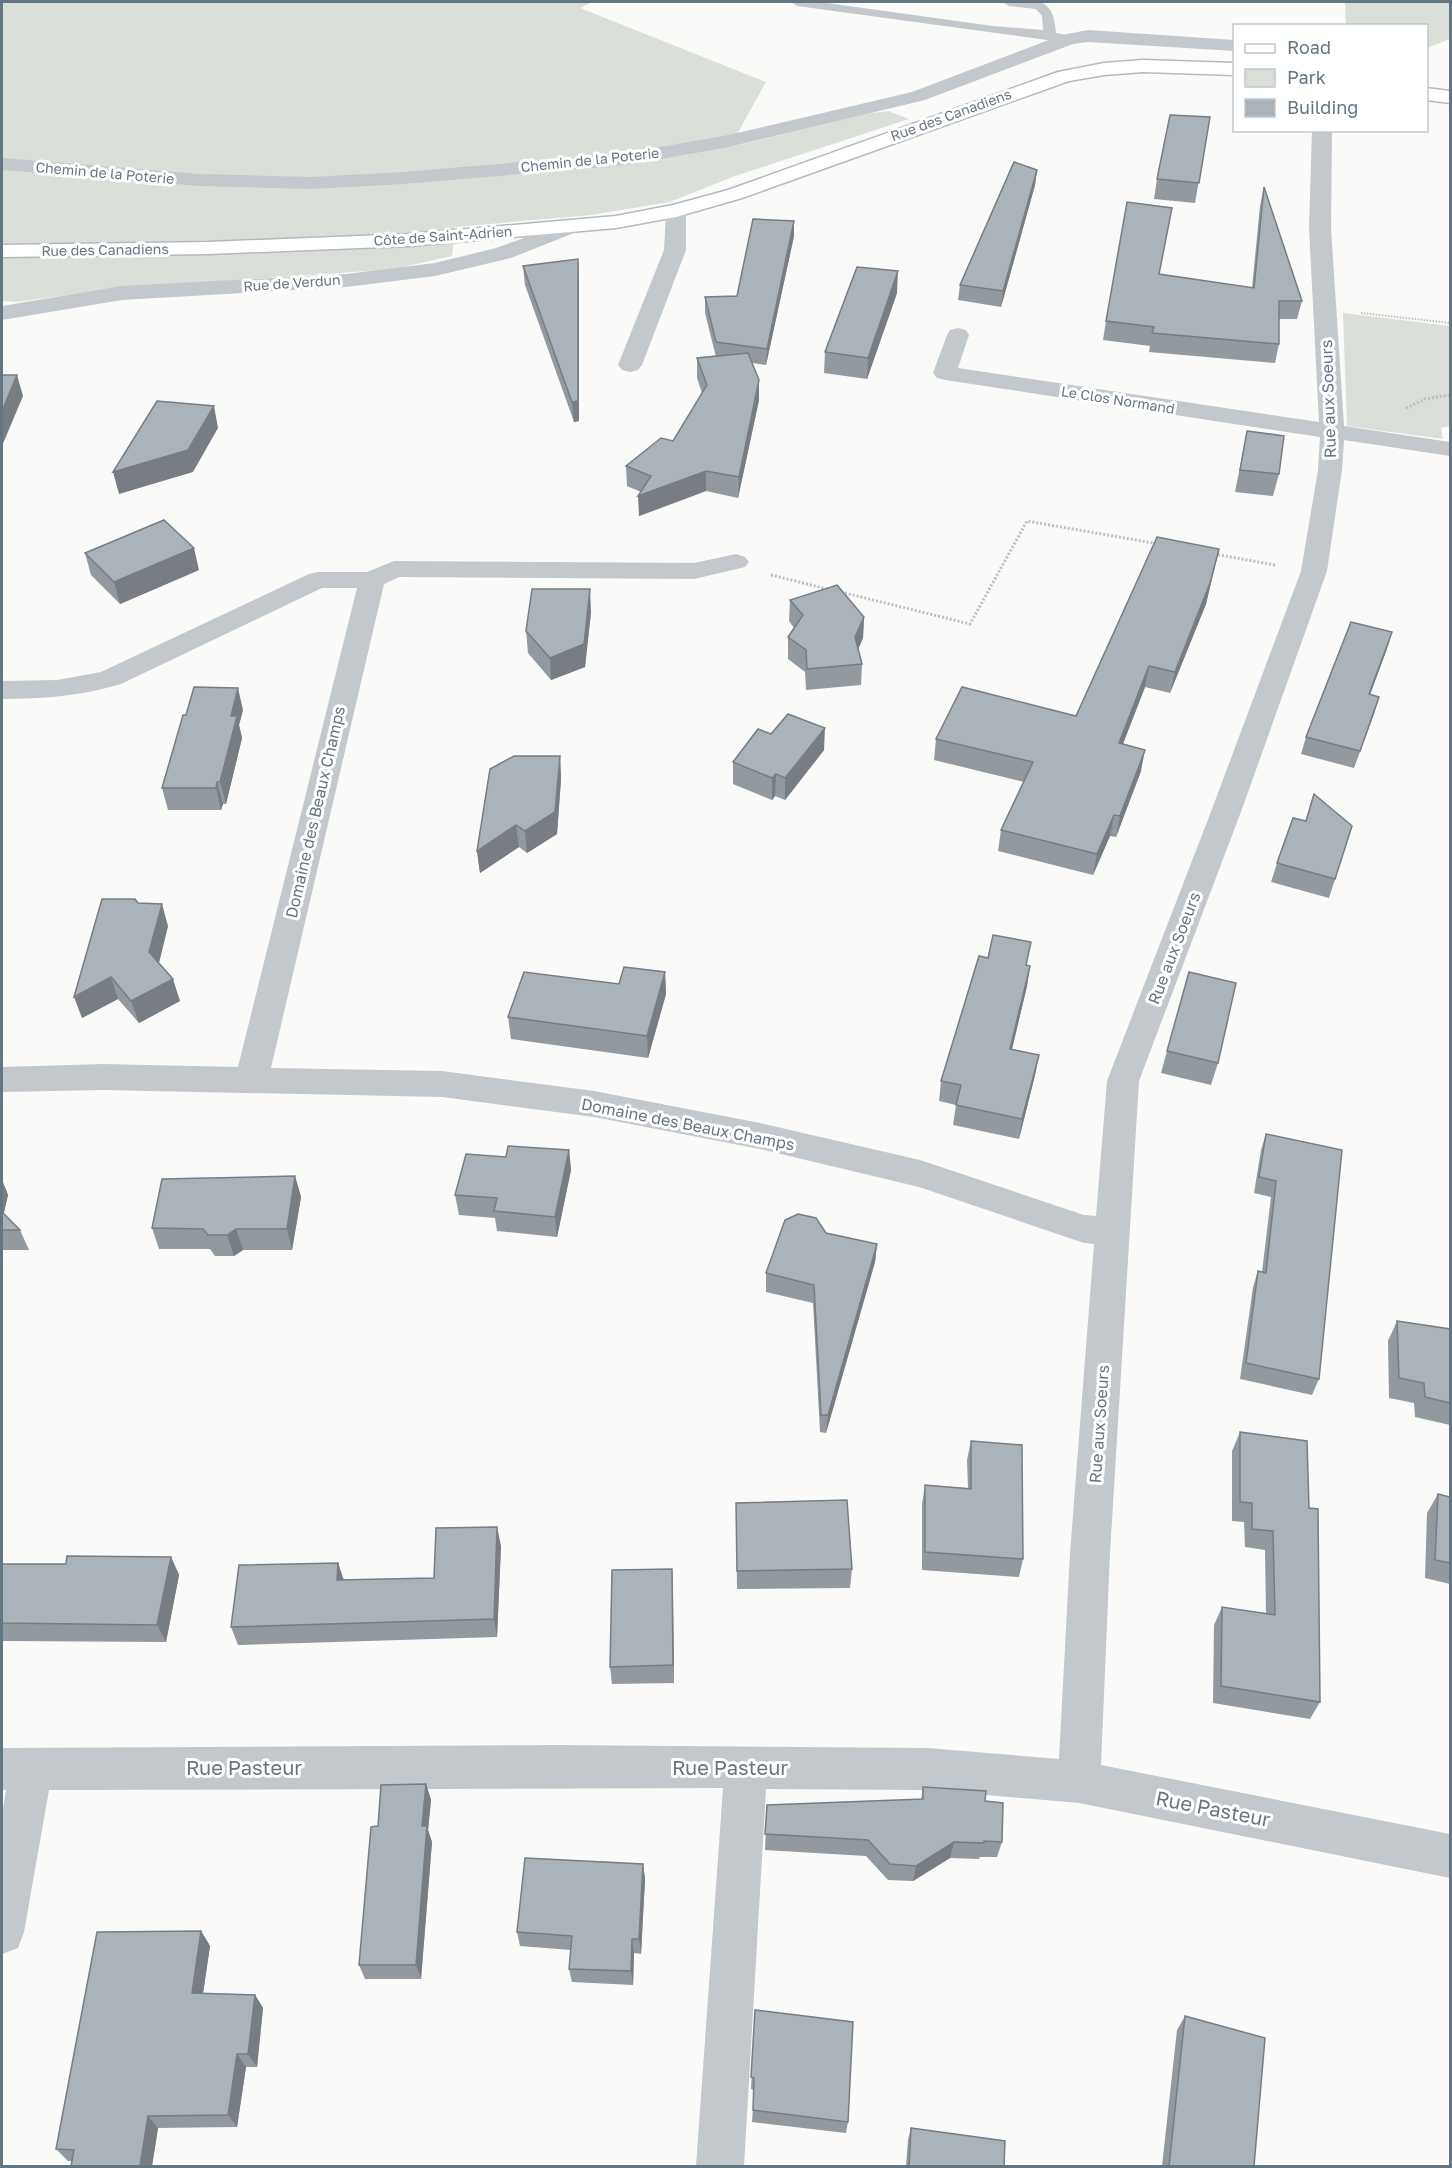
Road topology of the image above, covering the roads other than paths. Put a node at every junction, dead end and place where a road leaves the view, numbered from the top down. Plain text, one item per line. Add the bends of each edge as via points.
1 (797, 2) edge
2 (1009, 2) edge
3 (1059, 37) junction
4 (1233, 46) edge
5 (1233, 69) edge
6 (1428, 94) edge
7 (1450, 97) edge
8 (1322, 132) edge
9 (2, 164) edge
10 (676, 211) junction
11 (577, 225) junction
12 (208, 248) joint
13 (2, 251) edge
14 (2, 313) edge
15 (958, 335) dead end
16 (630, 365) dead end
17 (1332, 432) junction
18 (1450, 449) edge
19 (736, 562) road end
20 (372, 580) junction
21 (2, 690) edge
22 (252, 1079) junction
23 (2, 1080) edge
24 (1113, 1232) junction
25 (746, 1768) junction
26 (16, 1769) edge
27 (1079, 1782) junction
28 (1450, 1856) edge
29 (2, 1932) edge
30 (720, 2166) edge

1 - 3 lane
2 - 3 lane via 1040,6
3 - 4 street, Chemin de la Poterie
3 - 9 street, Chemin de la Poterie via 989,71 918,96 729,141 626,159 311,183 200,180
5 - 10 main road, Rue des Canadiens via 1143,66 1065,76 766,183
6 - 7 main road
8 - 17 street, Rue aux Soeurs via 1320,228
10 - 11 main road, Côte de Saint-Adrien
10 - 16 street via 675,250
11 - 12 main road, Côte de Saint-Adrien via 409,240
11 - 14 street, Rue de Verdun via 477,261 390,277 123,293
12 - 13 main road, Rue des Canadiens
15 - 17 street, Le Clos Normand via 945,374
17 - 18 street
17 - 24 street, Rue aux Soeurs via 1314,572 1123,1081
19 - 20 street via 694,571 394,569
20 - 21 street via 318,580 95,684 49,690
20 - 22 street, Domaine des Beaux Champs
22 - 23 street, Domaine des Beaux Champs
22 - 24 street, Domaine des Beaux Champs via 442,1084 594,1104 760,1136 920,1174 1084,1229
24 - 27 street, Rue aux Soeurs via 1090,1553
25 - 26 street, Rue Pasteur
25 - 27 street, Rue Pasteur via 928,1769
25 - 30 street
26 - 29 street
27 - 28 street, Rue Pasteur

